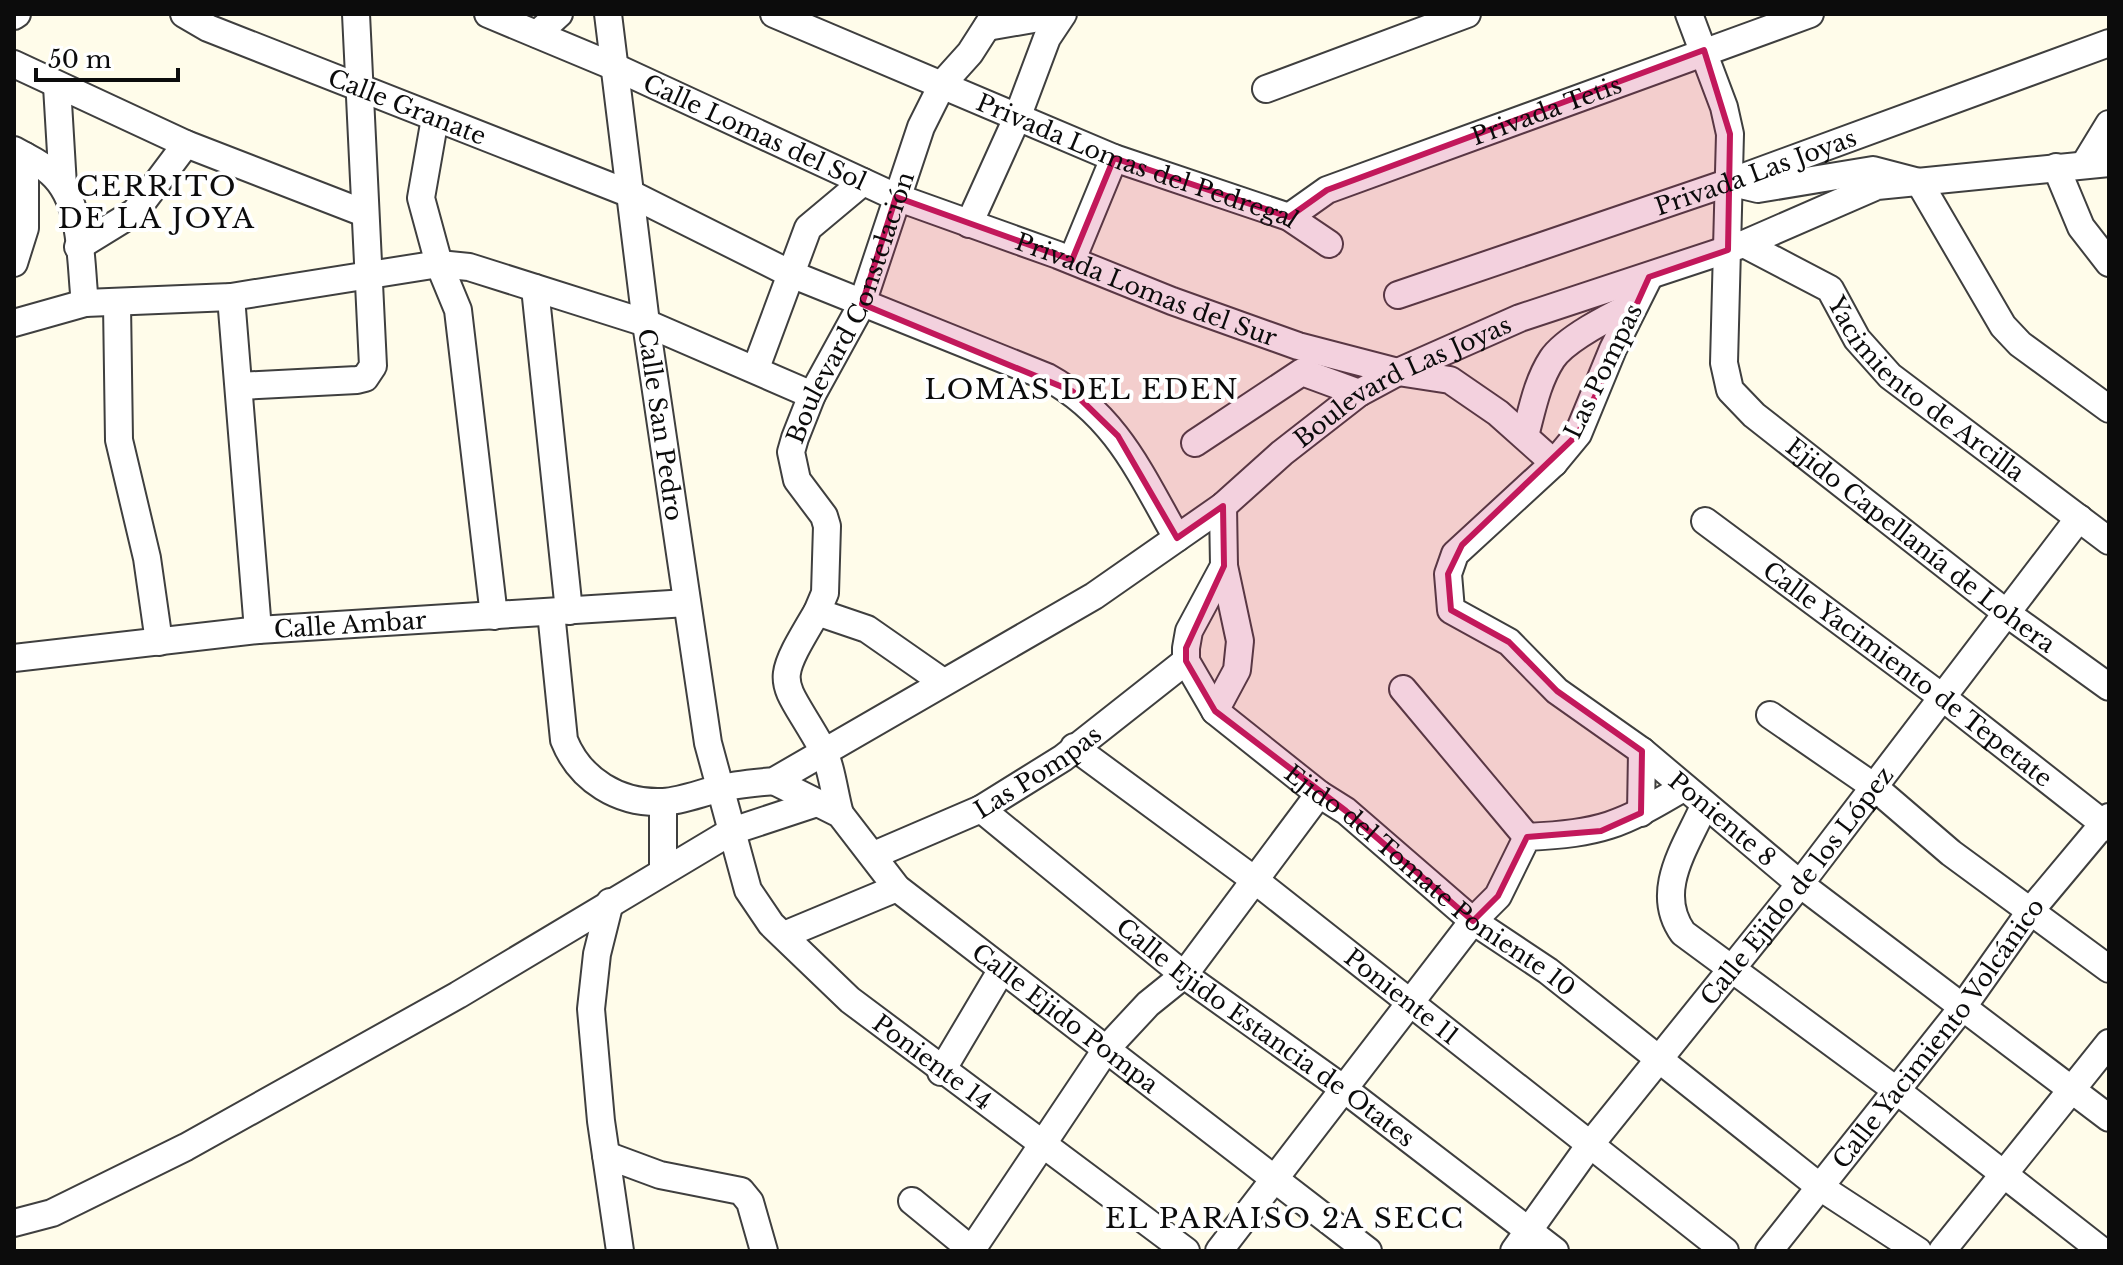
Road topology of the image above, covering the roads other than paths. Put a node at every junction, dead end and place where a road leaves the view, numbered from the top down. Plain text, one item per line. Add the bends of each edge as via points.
1 (184, 14) edge
2 (356, 14) edge
3 (488, 14) edge
4 (559, 14) edge
5 (608, 14) edge
6 (774, 14) edge
7 (1063, 14) edge
8 (1467, 14) edge
9 (1689, 14) edge
10 (1810, 14) edge
11 (991, 20) edge
12 (537, 34) junction
13 (2109, 43) edge
14 (1704, 50) junction
15 (14, 64) edge
16 (615, 67) junction
17 (943, 83) junction
18 (57, 86) junction
19 (357, 88) junction
20 (1266, 89) dead end
21 (435, 118) junction
22 (1017, 118) junction
23 (2109, 124) edge
24 (186, 144) junction
25 (20, 153) edge
26 (1114, 158) junction
27 (2096, 164) edge
28 (2056, 167) junction
29 (863, 182) junction
30 (1730, 182) junction
31 (1919, 182) junction
32 (63, 186) junction
33 (633, 195) junction
34 (896, 197) junction
35 (364, 213) junction
36 (1289, 217) junction
37 (969, 224) junction
38 (1329, 244) dead end
39 (78, 247) junction
40 (1736, 247) junction
41 (1072, 260) junction
42 (1696, 261) junction
43 (14, 263) edge
44 (2109, 263) edge
45 (439, 264) junction
46 (791, 274) junction
47 (370, 276) junction
48 (1649, 277) junction
49 (1727, 283) junction
50 (535, 288) junction
51 (1398, 295) dead end
52 (231, 297) junction
53 (85, 303) junction
54 (117, 304) junction
55 (862, 304) junction
56 (1635, 304) junction
57 (14, 323) edge
58 (646, 323) junction
59 (1327, 352) junction
60 (756, 368) junction
61 (1302, 372) junction
62 (1398, 372) junction
63 (239, 386) junction
64 (1359, 393) junction
65 (812, 395) junction
66 (2109, 409) edge
67 (1525, 436) junction
68 (1195, 443) dead end
69 (1554, 463) junction
70 (1223, 506) junction
71 (2079, 518) junction
72 (1705, 521) dead end
73 (1177, 538) junction
74 (2109, 541) edge
75 (1224, 566) junction
76 (687, 603) junction
77 (1451, 610) joint
78 (560, 611) junction
79 (817, 612) junction
80 (2009, 615) junction
81 (494, 616) junction
82 (258, 630) junction
83 (159, 642) junction
84 (14, 658) edge
85 (1186, 661) junction
86 (943, 682) junction
87 (2109, 687) edge
88 (1403, 689) dead end
89 (1942, 697) junction
90 (1215, 711) junction
91 (1770, 715) dead end
92 (1074, 747) junction
93 (823, 751) junction
94 (1642, 751) junction
95 (774, 781) junction
96 (1873, 786) junction
97 (722, 787) junction
98 (1683, 788) junction
99 (1319, 794) junction
100 (663, 802) junction
101 (1704, 806) junction
102 (828, 808) junction
103 (981, 809) junction
104 (1641, 813) junction
105 (2107, 823) edge
106 (732, 831) junction
107 (1527, 837) junction
108 (874, 855) junction
109 (663, 871) junction
110 (1256, 881) junction
111 (1800, 884) junction
112 (897, 888) junction
113 (610, 902) junction
114 (2032, 909) junction
115 (1473, 921) junction
116 (784, 935) junction
117 (2109, 969) edge
118 (1730, 970) junction
119 (1001, 971) junction
120 (1184, 975) junction
121 (1409, 1004) junction
122 (1962, 1008) junction
123 (2109, 1043) edge
124 (1107, 1048) junction
125 (1659, 1062) junction
126 (941, 1072) junction
127 (1344, 1089) junction
128 (1896, 1090) junction
129 (2071, 1093) junction
130 (2109, 1118) edge
131 (1041, 1142) junction
132 (1589, 1146) junction
133 (606, 1155) junction
134 (2004, 1173) junction
135 (1274, 1177) junction
136 (1820, 1187) junction
137 (912, 1201) dead end
138 (14, 1223) edge
139 (1531, 1229) junction
140 (620, 1251) edge
141 (764, 1251) edge
142 (972, 1251) edge
143 (1186, 1251) edge
144 (1219, 1251) edge
145 (1368, 1251) edge
146 (1514, 1251) edge
147 (1555, 1251) edge
148 (1725, 1251) edge
149 (1769, 1251) edge
150 (1918, 1251) edge
151 (1942, 1251) edge
152 (2102, 1251) edge

1 - 19 street, Calle Granate
2 - 19 street
3 - 12 street, Calle Lomas del Sol
4 - 12 street
5 - 16 street, Calle San Pedro
6 - 17 street, Privada Lomas del Pedregal
7 - 11 street
7 - 22 street via 1047,38
8 - 20 street
9 - 14 street
10 - 14 street, Privada Tetis
11 - 17 street, Boulevard Constelación
12 - 16 street, Calle Lomas del Sol
13 - 30 street, Privada Las Joyas
14 - 30 street via 1730,134
14 - 36 street, Privada Tetis via 1327,190
15 - 18 street
16 - 29 street, Calle Lomas del Sol
16 - 33 street, Calle San Pedro
17 - 22 street, Privada Lomas del Pedregal
17 - 34 street, Boulevard Constelación
18 - 24 street
18 - 32 street
19 - 21 street, Calle Granate
19 - 35 street
21 - 33 street, Calle Granate
21 - 45 street via 421,198
22 - 26 street, Privada Lomas del Pedregal
22 - 37 street
23 - 27 street
24 - 35 street
24 - 39 street via 135,212
25 - 32 street
25 - 43 street via 25,228
26 - 36 street, Privada Lomas del Pedregal
26 - 41 street
27 - 28 street, Boulevard Las Joyas
28 - 31 street, Boulevard Las Joyas
28 - 44 street via 2081,227
29 - 34 street, Calle Lomas del Sol
29 - 46 street via 808,228
30 - 31 street via 1758,189 1873,170
30 - 40 street
30 - 51 street, Privada Las Joyas
31 - 40 street, Boulevard Las Joyas via 1866,190
31 - 66 street via 2003,326
32 - 39 street
33 - 46 street, Calle Granate
33 - 58 street, Calle San Pedro
34 - 37 street, Privada Lomas del Sur
34 - 55 street, Boulevard Constelación
35 - 47 street
36 - 38 street, Privada Lomas del Pedregal
37 - 41 street, Privada Lomas del Sur
39 - 53 street
40 - 42 street, Boulevard Las Joyas
40 - 49 street
40 - 71 street, Yacimiento de Arcilla via 1830,289 1857,339 1890,376
41 - 59 street, Privada Lomas del Sur via 1172,301
42 - 48 street, Boulevard Las Joyas
42 - 49 street
45 - 47 street
45 - 50 street via 469,267
45 - 81 street via 458,310
46 - 55 street, Calle Granate
46 - 60 street
47 - 52 street
47 - 63 street via 374,359 365,378
48 - 56 street, Las Pompas
48 - 62 street, Boulevard Las Joyas via 1520,318
49 - 80 street, Ejido Capellanía de Lohera via 1725,379 1737,399
50 - 58 street
50 - 78 street
52 - 54 street
52 - 63 street
53 - 54 street
53 - 57 street
54 - 83 street via 119,440 147,558
55 - 65 street, Boulevard Constelación
55 - 73 street, Calle Granate via 1072,391 1118,436
56 - 67 street via 1554,356
56 - 69 street, Las Pompas via 1578,434
58 - 60 street
58 - 76 street, Calle San Pedro
59 - 61 street
59 - 62 street, Privada Lomas del Sur
60 - 65 street
61 - 64 street
61 - 68 street
62 - 64 street, Boulevard Las Joyas
62 - 67 street, Privada Lomas del Sur via 1450,380
63 - 82 street
64 - 70 street, Boulevard Las Joyas
65 - 79 street, Boulevard Constelación via 791,452 797,480 827,526 825,593
67 - 69 street, Privada Lomas del Sur
69 - 77 street, Las Pompas via 1455,554 1448,574
70 - 73 street, Boulevard Las Joyas
70 - 75 street
71 - 74 street, Yacimiento de Arcilla
71 - 80 street, Calle Ejido de los López
72 - 89 street, Calle Yacimiento de Tepetate
73 - 86 street, Boulevard Las Joyas via 1094,596
75 - 85 street via 1189,631
75 - 90 street via 1240,641 1237,670
76 - 78 street, Calle Ambar
76 - 97 street, Calle San Pedro via 708,743
77 - 94 street, Poniente 8 via 1509,642 1557,691
78 - 81 street, Calle Ambar
78 - 100 street via 560,717 571,755 595,784
79 - 86 street via 867,629
79 - 93 street, Boulevard Constelación via 787,661 786,691
80 - 87 street, Ejido Capellanía de Lohera
80 - 89 street, Calle Ejido de los López
81 - 82 street, Calle Ambar
82 - 83 street, Calle Ambar
83 - 84 street, Calle Ambar
85 - 90 street, Ejido del Tomate Poniente 10
85 - 92 street, Las Pompas
86 - 93 street, Boulevard Las Joyas
88 - 107 street
89 - 96 street, Calle Ejido de los López
89 - 105 street, Calle Yacimiento de Tepetate
90 - 99 street, Ejido del Tomate Poniente 10
91 - 96 street
92 - 103 street, Las Pompas
92 - 110 street, Poniente 11
93 - 95 street, Boulevard Las Joyas
93 - 102 street, Boulevard Constelación
94 - 98 street, Poniente 8
94 - 104 street
95 - 97 street
95 - 102 street, Calle Ejido Pompa
96 - 111 street, Calle Ejido de los López
96 - 114 street via 1951,853
97 - 100 street
97 - 106 street, Calle San Pedro
98 - 101 street, Poniente 8
98 - 104 street
99 - 110 street
99 - 115 street, Ejido del Tomate Poniente 10 via 1346,811
100 - 109 street
101 - 111 street, Poniente 8
101 - 118 street via 1672,878 1670,908 1683,933
102 - 106 street
102 - 108 street, Calle Ejido Pompa
103 - 108 street, Las Pompas
103 - 120 street, Calle Ejido Estancia de Otates
104 - 107 street via 1601,831
105 - 114 street, Calle Yacimiento Volcánico
106 - 109 street
106 - 116 street, Poniente 14 via 748,890
107 - 115 street via 1498,896
108 - 112 street, Calle Ejido Pompa
109 - 113 street
110 - 120 street
110 - 121 street, Poniente 11
111 - 118 street, Calle Ejido de los López
111 - 122 street, Poniente 8
112 - 116 street
112 - 119 street, Calle Ejido Pompa
113 - 133 street via 591,1009
113 - 138 street via 458,995 186,1147 52,1213
114 - 117 street
114 - 122 street, Calle Yacimiento Volcánico
115 - 121 street
115 - 125 street, Ejido del Tomate Poniente 10 via 1548,971
116 - 126 street, Poniente 14 via 850,1000
118 - 125 street, Calle Ejido de los López
118 - 128 street
119 - 124 street, Calle Ejido Pompa
119 - 126 street
120 - 124 street
120 - 127 street, Calle Ejido Estancia de Otates
121 - 127 street
121 - 132 street, Poniente 11
122 - 128 street, Calle Yacimiento Volcánico
122 - 129 street, Poniente 8
123 - 129 street
124 - 131 street
124 - 135 street, Calle Ejido Pompa
125 - 132 street, Calle Ejido de los López
125 - 136 street, Ejido del Tomate Poniente 10
126 - 131 street, Poniente 14
127 - 135 street
127 - 139 street, Calle Ejido Estancia de Otates
128 - 134 street
128 - 136 street, Calle Yacimiento Volcánico
129 - 130 street, Poniente 8
129 - 134 street
131 - 142 street
131 - 143 street, Poniente 14
132 - 139 street, Calle Ejido de los López
132 - 148 street, Poniente 11
133 - 140 street
133 - 141 street via 660,1175 735,1188 750,1202
134 - 151 street
134 - 152 street
135 - 144 street
135 - 145 street, Calle Ejido Pompa
136 - 149 street, Calle Yacimiento Volcánico
136 - 150 street, Ejido del Tomate Poniente 10
137 - 142 street
139 - 146 street, Calle Ejido de los López
139 - 147 street, Calle Ejido Estancia de Otates

